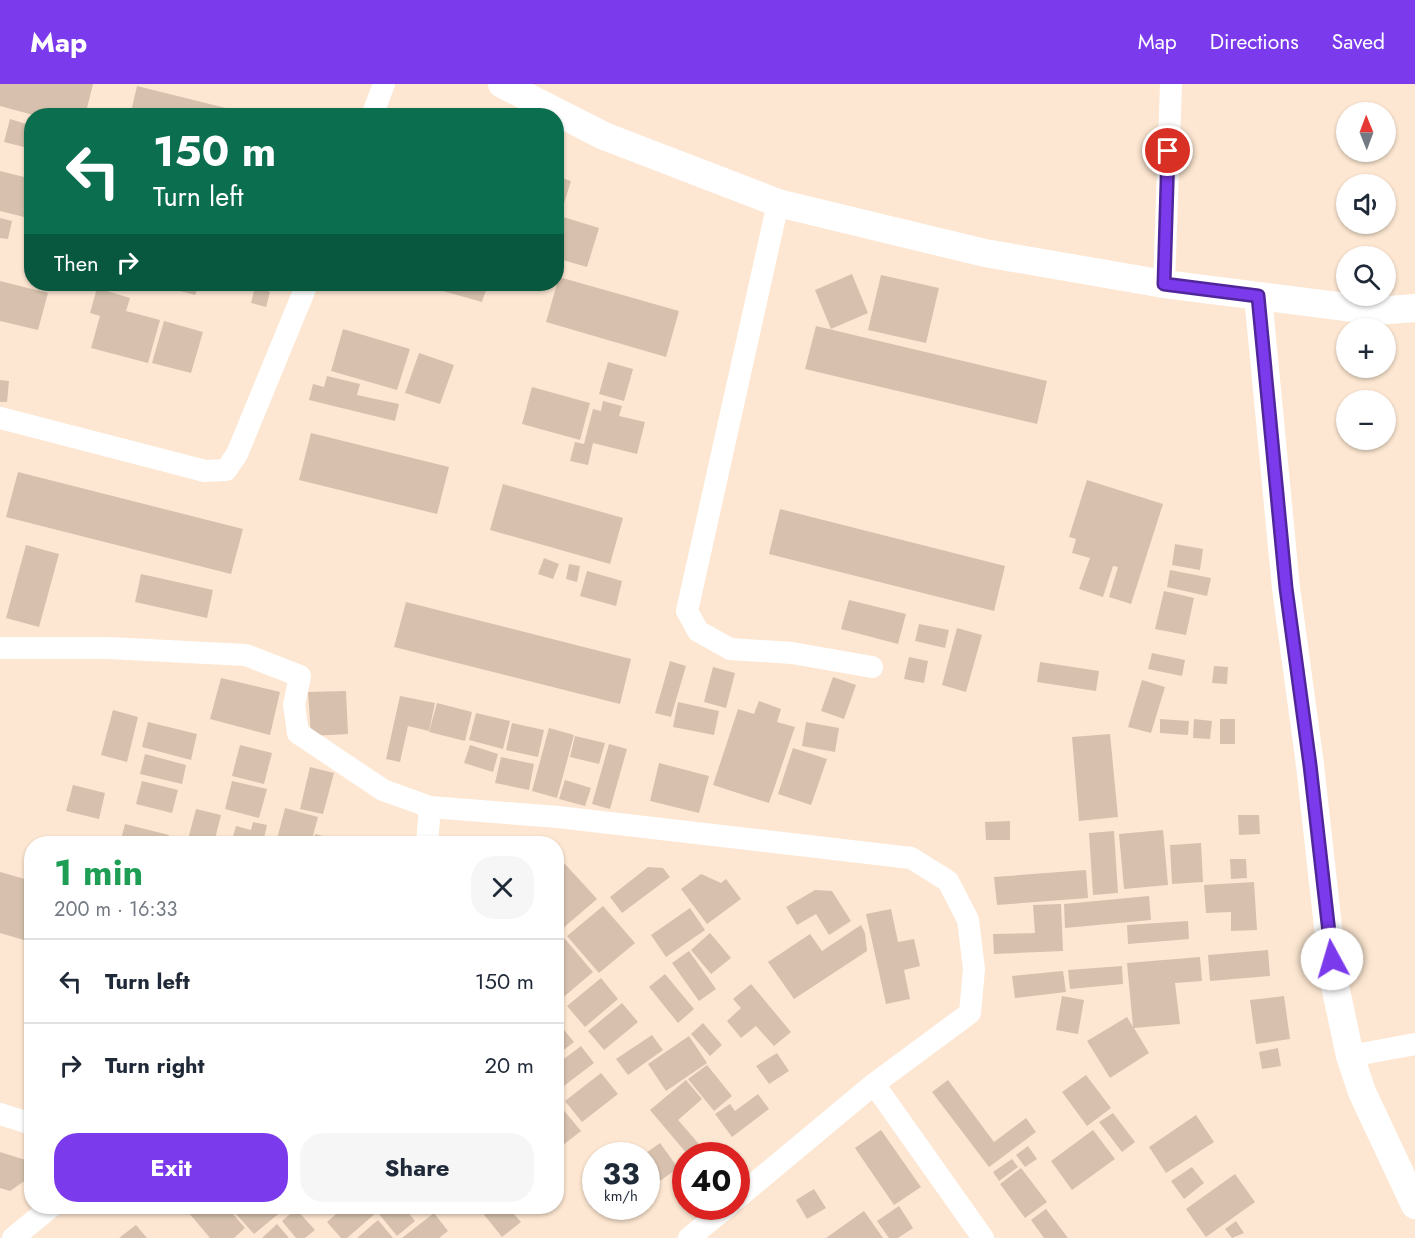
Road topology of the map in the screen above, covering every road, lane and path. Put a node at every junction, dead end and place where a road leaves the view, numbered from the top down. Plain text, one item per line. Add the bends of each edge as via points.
1 (384, 84) edge
2 (502, 84) edge
3 (1171, 84) edge
4 (375, 108) edge
5 (549, 108) edge
6 (564, 116) edge
7 (778, 203) junction
8 (1164, 284) junction
9 (305, 291) edge
10 (1258, 296) junction
11 (1415, 308) edge
12 (0, 418) edge
13 (0, 648) edge
14 (872, 667) dead end
15 (430, 807) junction
16 (428, 836) edge
17 (1415, 1044) edge
18 (1350, 1056) junction
19 (874, 1084) junction
20 (0, 1114) edge
21 (24, 1122) edge
22 (750, 1186) edge
23 (1415, 1205) edge
24 (42, 1214) edge
25 (711, 1220) edge
26 (13, 1238) edge
27 (689, 1238) edge
28 (983, 1238) edge

1 - 4 street
2 - 5 street
3 - 8 street
6 - 7 street via 604,136
7 - 8 street via 985,253
7 - 14 street via 687,611 698,631 730,649 792,653
8 - 10 street
9 - 12 street via 237,453 226,470 206,471
10 - 11 street via 1377,311
10 - 18 street via 1286,588 1334,981
13 - 15 street via 109,648 246,655 300,676 294,705 298,733 383,790
15 - 16 street
15 - 19 street via 558,817 911,858 948,881 968,920 974,969 970,1013
17 - 18 street
18 - 23 street via 1362,1092
19 - 22 street
19 - 28 street
20 - 21 street
24 - 26 street
25 - 27 street

